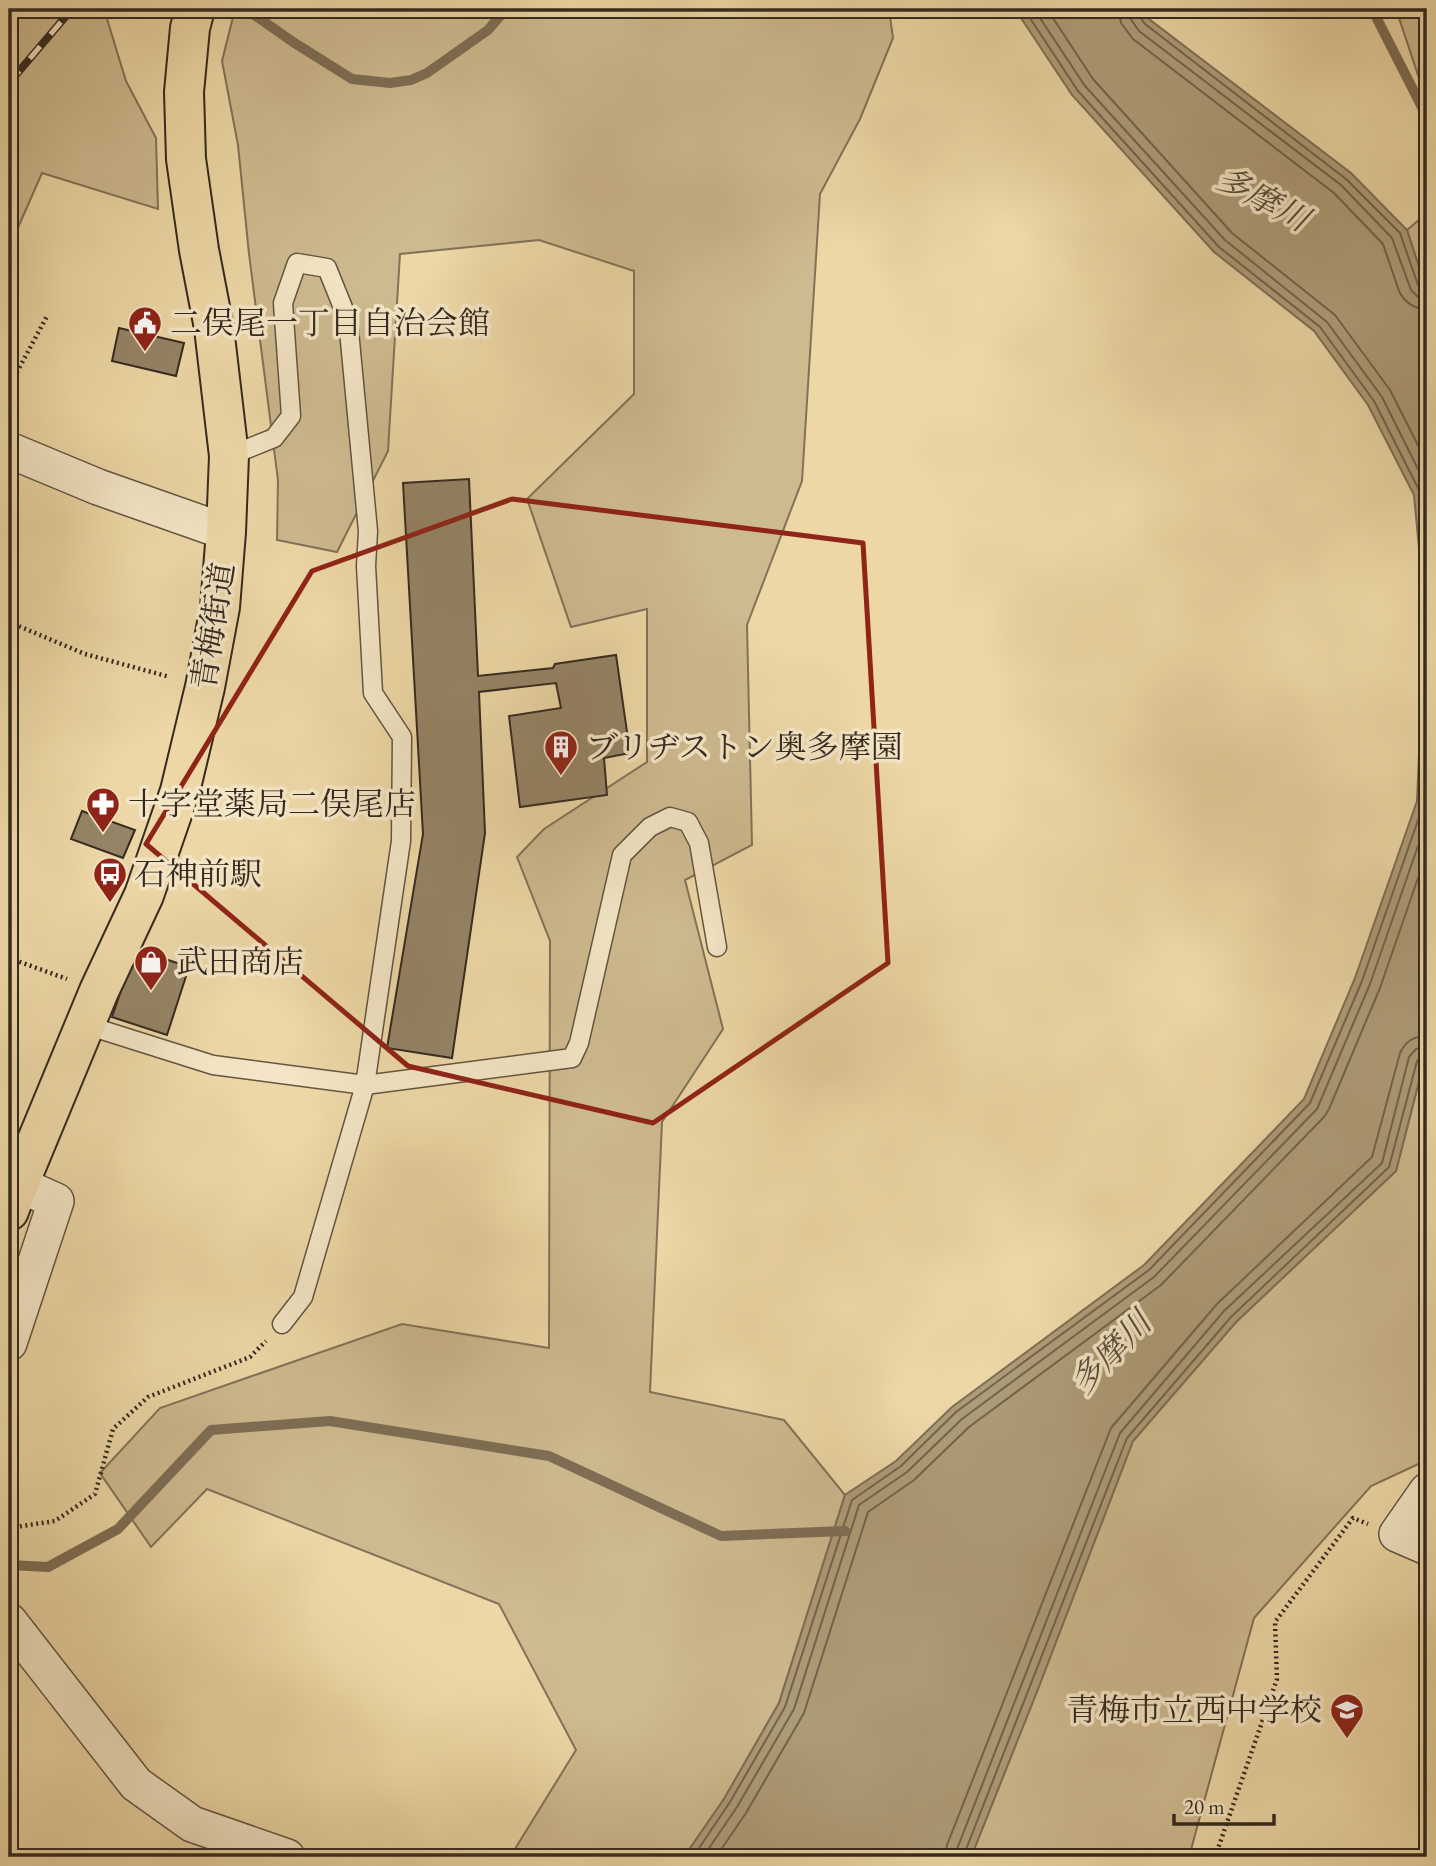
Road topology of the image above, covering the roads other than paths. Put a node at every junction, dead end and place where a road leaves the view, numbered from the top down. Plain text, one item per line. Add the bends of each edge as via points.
1 (195, 9) edge
2 (9, 450) edge
3 (229, 456) junction
4 (226, 532) junction
5 (717, 947) dead end
6 (93, 1008) junction
7 (365, 1085) junction
8 (12, 1192) edge
9 (282, 1324) road end
10 (9, 1343) edge
11 (1427, 1491) edge
12 (1412, 1541) edge
13 (9, 1621) edge
14 (287, 1857) edge

1 - 3 highway, 青梅街道 via 184,92 186,159
2 - 4 street
3 - 4 highway, 青梅街道
3 - 7 lane via 274,438 291,416 283,303 297,263 327,268 348,320 368,531 373,693 402,737 401,841
4 - 6 highway, 青梅街道 via 220,607 180,791 144,895
5 - 7 lane via 699,843 688,822 670,817 650,827 622,855 572,1058
6 - 7 lane via 213,1065
6 - 8 highway, 青梅街道
7 - 9 lane via 303,1297
8 - 10 street via 56,1201
11 - 12 street
13 - 14 street via 136,1784 192,1824

